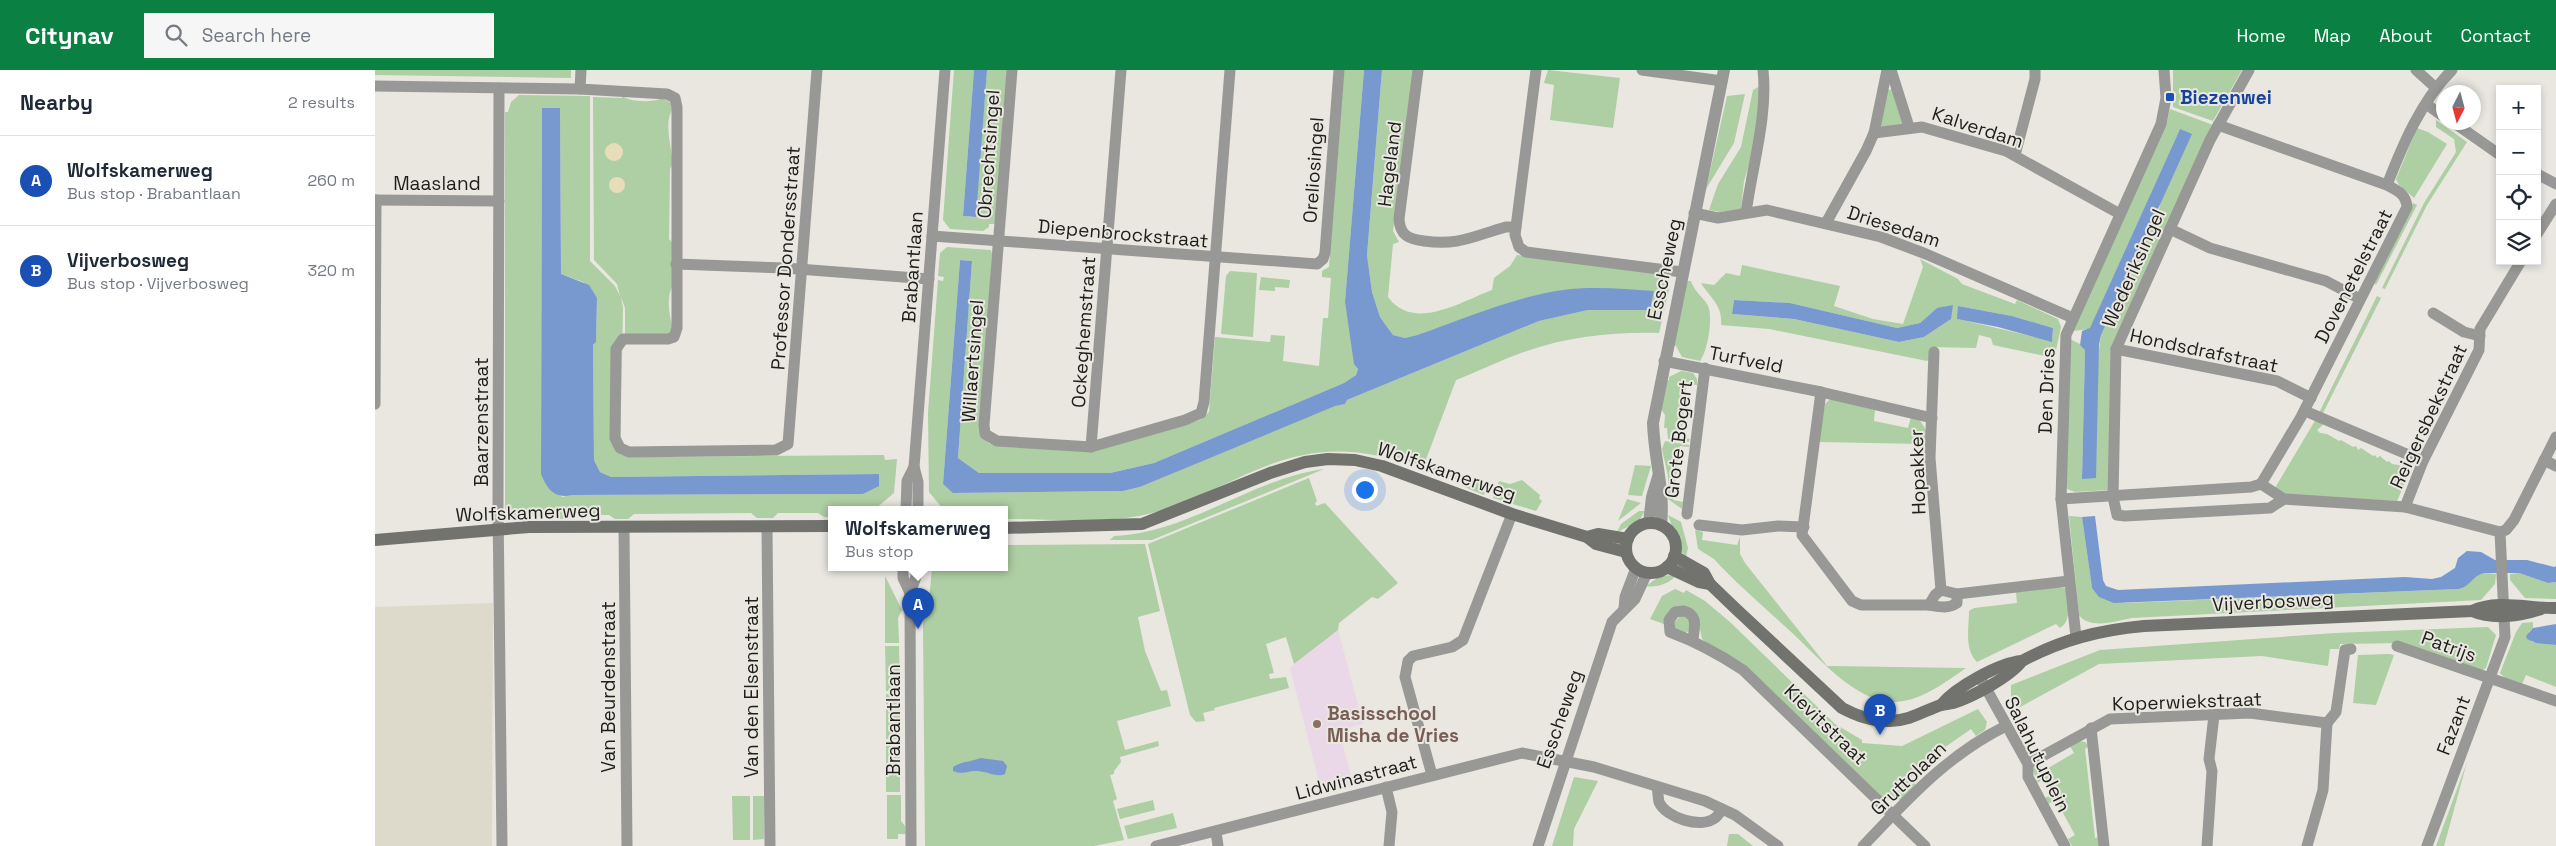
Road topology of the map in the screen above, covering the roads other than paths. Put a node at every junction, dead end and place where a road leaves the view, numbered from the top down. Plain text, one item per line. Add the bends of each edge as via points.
1 (581, 70) edge
2 (817, 70) edge
3 (945, 70) edge
4 (1012, 70) edge
5 (1121, 70) edge
6 (1230, 70) edge
7 (1339, 70) edge
8 (1419, 70) edge
9 (1536, 70) edge
10 (1642, 70) edge
11 (1763, 70) edge
12 (1887, 70) edge
13 (1891, 70) edge
14 (2035, 70) edge
15 (2164, 70) edge
16 (2249, 70) edge
17 (2416, 70) edge
18 (2452, 70) edge
19 (1723, 75) edge
20 (2439, 85) edge
21 (375, 86) edge
22 (499, 88) junction
23 (2436, 88) joint
24 (580, 89) junction
25 (2426, 104) junction
26 (2436, 111) edge
27 (2218, 125) junction
28 (1909, 127) junction
29 (2464, 130) edge
30 (1873, 133) junction
31 (2496, 152) edge
32 (2015, 155) junction
33 (2539, 175) edge
34 (2556, 184) edge
35 (2387, 185) junction
36 (375, 200) edge
37 (499, 201) junction
38 (2556, 204) edge
39 (1695, 213) junction
40 (1746, 213) junction
41 (2120, 214) junction
42 (1826, 223) junction
43 (1516, 227) junction
44 (2541, 228) edge
45 (2170, 230) junction
46 (932, 236) junction
47 (998, 241) junction
48 (1107, 249) junction
49 (1215, 258) junction
50 (677, 264) junction
51 (1311, 265) joint
52 (2519, 265) edge
53 (802, 270) junction
54 (1682, 272) junction
55 (929, 279) junction
56 (2361, 299) junction
57 (2433, 313) dead end
58 (2073, 318) junction
59 (2480, 336) junction
60 (2116, 349) junction
61 (1934, 352) dead end
62 (1664, 361) junction
63 (1705, 368) junction
64 (1821, 392) junction
65 (2311, 398) junction
66 (375, 404) edge
67 (2305, 411) junction
68 (1933, 418) junction
69 (2556, 437) edge
70 (1091, 447) junction
71 (2544, 460) junction
72 (2423, 461) junction
73 (2556, 466) edge
74 (914, 468) junction
75 (2261, 484) junction
76 (2113, 497) junction
77 (2061, 499) junction
78 (2283, 499) junction
79 (905, 506) edge
80 (918, 506) edge
81 (2405, 508) junction
82 (1511, 514) junction
83 (1687, 514) dead end
84 (1655, 524) junction
85 (1699, 525) dead end
86 (828, 526) edge
87 (767, 527) junction
88 (1804, 527) junction
89 (625, 528) junction
90 (1008, 528) edge
91 (499, 529) junction
92 (2500, 532) junction
93 (375, 540) edge
94 (1627, 546) junction
95 (1674, 556) junction
96 (1667, 567) junction
97 (1641, 570) junction
98 (903, 571) edge
99 (916, 571) edge
100 (2069, 581) junction
101 (1710, 584) junction
102 (1941, 590) junction
103 (910, 593) junction
104 (1957, 594) junction
105 (1929, 604) junction
106 (2556, 608) edge
107 (2505, 610) junction
108 (2075, 637) junction
109 (1693, 640) dead end
110 (2397, 646) dead end
111 (2351, 649) dead end
112 (2490, 678) junction
113 (1983, 683) junction
114 (2556, 701) edge
115 (2214, 715) junction
116 (2327, 723) junction
117 (2006, 726) junction
118 (2091, 728) junction
119 (1565, 761) junction
120 (2028, 764) junction
121 (1432, 775) junction
122 (1386, 787) junction
123 (1657, 787) junction
124 (1722, 809) junction
125 (1894, 814) junction
126 (1216, 832) junction
127 (502, 846) edge
128 (627, 846) edge
129 (770, 846) edge
130 (911, 846) edge
131 (1156, 846) edge
132 (1218, 846) edge
133 (1389, 846) edge
134 (1538, 846) edge
135 (1778, 846) edge
136 (1863, 846) edge
137 (1925, 846) edge
138 (2065, 846) edge
139 (2103, 846) edge
140 (2207, 846) edge
141 (2307, 846) edge
142 (2427, 846) edge

1 - 24 street
2 - 53 street, Professor Dondersstraat
3 - 46 street, Brabantlaan
4 - 47 street, Obrechtsingel
5 - 48 street, Ockeghemstraat
6 - 49 street
7 - 51 street, Oreliosingel via 1325,253 1323,259
8 - 43 street, Hageland via 1399,219 1403,235 1446,244
9 - 43 street
10 - 19 street
11 - 40 street via 1759,137
12 - 30 street
13 - 28 street
14 - 32 street
15 - 41 street, Den Dries via 2165,107 2161,124
16 - 27 street, Wederiksingel
17 - 23 street
18 - 20 street, Dovenetelstraat
19 - 39 street, Esscheweg
21 - 22 street
22 - 24 street
22 - 37 street, Baarzenstraat
23 - 25 street, Dovenetelstraat
24 - 50 street via 667,94 675,98
25 - 26 street
25 - 35 street, Dovenetelstraat
27 - 35 street
27 - 45 street, Wederiksingel
28 - 30 street, Kalverdam via 1901,131
28 - 32 street, Kalverdam via 1922,127
29 - 31 street
30 - 42 street
32 - 41 street, Kalverdam
33 - 34 street
35 - 56 street, Dovenetelstraat via 2401,192 2407,200 2407,207
36 - 37 street, Maasland
36 - 66 street, Maasland
37 - 91 street, Baarzenstraat
38 - 44 street
39 - 40 street, Driesedam via 1718,218
39 - 54 street, Esscheweg
40 - 42 street, Driesedam via 1767,210
41 - 58 street, Den Dries
42 - 58 street, Driesedam via 1881,237 1926,254
43 - 54 street via 1516,242 1526,252
45 - 56 street via 2210,248 2326,281
45 - 60 street, Wederiksingel
46 - 47 street, Diepenbrockstraat
46 - 55 street, Brabantlaan
47 - 48 street, Diepenbrockstraat
47 - 70 street, Willaertsingel via 985,434 997,441
48 - 49 street, Diepenbrockstraat
48 - 70 street, Ockeghemstraat
49 - 51 street, Diepenbrockstraat
49 - 70 street, Willaertsingel via 1201,412 1185,420
50 - 53 street
50 - 53 street, Professor Dondersstraat via 677,328 674,336 667,339 623,339 615,348 615,438 619,448 629,452 776,450 788,444
52 - 59 street, Reigersbekstraat via 2480,329
53 - 55 street
54 - 62 street, Esscheweg
55 - 74 street, Brabantlaan
56 - 65 street, Dovenetelstraat
57 - 59 street via 2464,332
58 - 77 street, Den Dries via 2066,335 2064,354
59 - 72 street, Reigersbekstraat via 2479,350
60 - 65 street, Hondsdrafstraat via 2277,381
60 - 76 street, Wederiksingel
61 - 68 street, Hopakker
62 - 63 street, Turfveld
62 - 84 street, Esscheweg via 1653,423 1658,477 1652,497
63 - 64 street, Turfveld
63 - 83 street, Grote Bogert
64 - 68 street, Turfveld
64 - 88 street
65 - 67 street, Dovenetelstraat
67 - 72 street
67 - 75 street, Dovenetelstraat
68 - 102 street, Hopakker via 1930,463
69 - 71 street
71 - 73 street
71 - 92 street via 2514,520
72 - 81 street, Reigersbekstraat
74 - 79 street, Brabantlaan via 907,482
74 - 80 street, Brabantlaan via 918,482
75 - 76 street
75 - 78 street
76 - 77 street
76 - 78 street via 2117,515 2125,516 2270,508
77 - 100 street, Den Dries
78 - 81 street
81 - 92 street
82 - 90 main road, Wolfskamerweg via 1382,466 1328,459 1277,470 1142,524
82 - 94 main road, Wolfskamerweg via 1587,537 1595,544
82 - 121 street via 1463,640 1452,647 1413,656 1405,669
84 - 94 main road via 1636,528
84 - 95 main road via 1673,538
85 - 88 street via 1742,530
86 - 87 main road, Wolfskamerweg
87 - 89 main road, Wolfskamerweg
87 - 129 street, Van den Elsenstraat
88 - 105 street via 1802,535 1852,601 1861,605
89 - 91 main road, Wolfskamerweg
89 - 128 street, Van Beurdenstraat
91 - 93 main road, Wolfskamerweg
91 - 127 street, Baarzenstraat
92 - 107 street, Fazant
94 - 97 main road
95 - 96 main road
95 - 101 main road, Vijverbosweg via 1704,573
96 - 97 main road via 1658,572
96 - 101 main road, Vijverbosweg
97 - 119 street, Esscheweg via 1625,596 1624,609 1612,622
98 - 103 street, Brabantlaan
99 - 103 street, Brabantlaan
100 - 104 street
100 - 108 street, Den Dries
101 - 113 main road, Vijverbosweg via 1842,708 1864,718 1890,721 1918,716 1953,703
102 - 104 street
102 - 105 street
103 - 130 street, Brabantlaan
104 - 105 street via 1957,603 1951,607
106 - 107 main road, Vijverbosweg via 2525,605
107 - 108 main road, Vijverbosweg via 2483,606 2472,611 2144,626
107 - 112 street, Fazant via 2505,638
108 - 113 main road, Vijverbosweg via 2022,661 2016,670
109 - 125 street, Kievitstraat via 1724,657 1758,683
110 - 112 street, Patrijs
111 - 116 street via 2345,650 2336,712
112 - 114 street, Patrijs
112 - 142 street, Fazant
113 - 117 street, Salahutuplein
115 - 116 street, Koperwiekstraat via 2250,713
115 - 118 street, Koperwiekstraat via 2110,719
115 - 140 street via 2209,759 2212,771
116 - 141 street via 2323,790
117 - 120 street, Salahutuplein
117 - 125 street, Gruttolaan via 1946,762
118 - 120 street, Koperwiekstraat
118 - 139 street, Salahutuplein
119 - 121 street, Lidwinastraat via 1522,753
119 - 123 street, Lidwinastraat
119 - 134 street, Esscheweg
120 - 138 street, Salahutuplein via 2028,777
121 - 122 street, Lidwinastraat
122 - 126 street, Lidwinastraat
122 - 133 street via 1392,812
123 - 124 street, Lidwinastraat
123 - 124 street via 1659,803 1684,820 1700,823 1714,819
124 - 135 street, Lidwinastraat
125 - 136 street, Gruttolaan
125 - 137 street, Kievitstraat
126 - 131 street, Lidwinastraat
126 - 132 street

